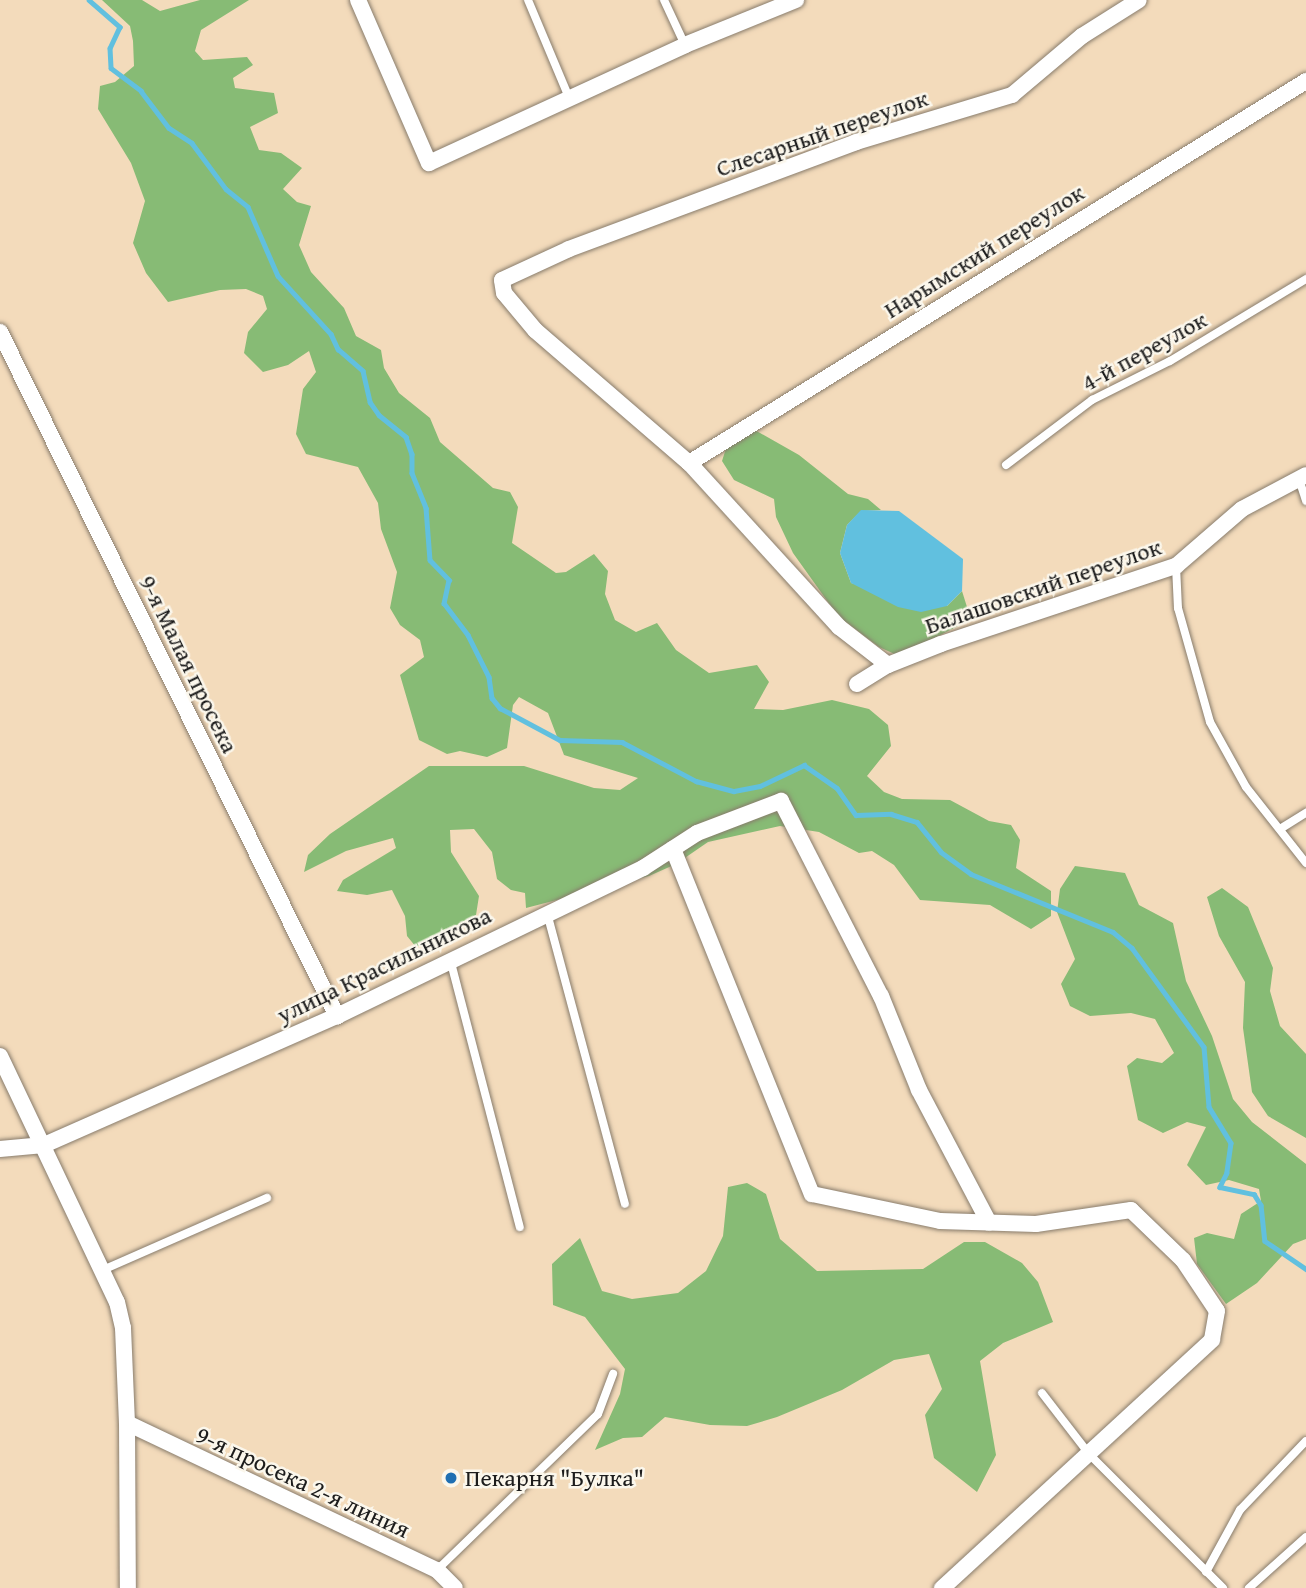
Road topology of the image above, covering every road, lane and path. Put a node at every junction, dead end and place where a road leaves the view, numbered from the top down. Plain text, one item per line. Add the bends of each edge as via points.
1 (358, 0) edge
2 (528, 0) edge
3 (664, 0) edge
4 (796, 0) edge
5 (1139, 0) edge
6 (685, 45) junction
7 (1306, 81) edge
8 (569, 100) junction
9 (1306, 279) edge
10 (2, 340) edge
11 (689, 463) junction
12 (1006, 465) dead end
13 (1302, 477) edge
14 (1306, 501) edge
15 (1176, 566) junction
16 (888, 665) junction
17 (857, 684) dead end
18 (1306, 813) edge
19 (1280, 829) junction
20 (673, 849) junction
21 (1306, 863) edge
22 (547, 913) junction
23 (450, 959) junction
24 (337, 1016) junction
25 (0, 1056) edge
26 (44, 1145) junction
27 (0, 1149) edge
28 (267, 1198) dead end
29 (625, 1204) dead end
30 (989, 1223) junction
31 (520, 1227) dead end
32 (105, 1269) junction
33 (613, 1374) dead end
34 (1042, 1393) dead end
35 (128, 1423) junction
36 (1306, 1441) edge
37 (1090, 1455) junction
38 (1306, 1537) edge
39 (437, 1570) junction
40 (1206, 1572) junction
41 (128, 1588) edge
42 (455, 1588) edge
43 (942, 1588) edge
44 (1223, 1588) edge
45 (1249, 1588) edge

1 - 8 street via 429,163
2 - 8 lane
3 - 6 lane
4 - 6 street
5 - 11 street, Слесарный переулок via 1082,36 1012,95 856,142 569,249 502,280 505,293 535,330
6 - 8 street
7 - 11 street, Нарымский переулок
9 - 12 lane, 4-й переулок via 1170,360 1092,400
10 - 24 street, 9-я Малая просека
11 - 16 street via 839,627
13 - 14 lane
13 - 15 street, Балашовский переулок via 1242,509
15 - 16 street, Балашовский переулок
15 - 19 lane via 1178,608 1210,722 1246,787
16 - 17 street, Балашовский переулок
18 - 19 lane
19 - 21 lane
20 - 22 street, улица Красильникова
20 - 30 street via 812,1194 940,1221
20 - 30 street, улица Красильникова via 730,817 780,801 881,996 919,1090
22 - 23 street, улица Красильникова
22 - 29 lane
23 - 24 street, улица Красильникова
23 - 31 lane
24 - 26 street, улица Красильникова
25 - 26 street
26 - 27 street, улица Красильникова
26 - 32 street
28 - 32 lane
30 - 37 street via 1036,1224 1131,1210 1183,1260 1217,1311 1212,1340
32 - 35 street via 123,1328
33 - 39 lane via 598,1414
34 - 37 lane
35 - 39 street, 9-я просека 2-я линия
35 - 41 street
36 - 40 lane via 1240,1510
37 - 40 lane
37 - 43 street
38 - 45 lane
39 - 42 street, 9-я просека 2-я линия
40 - 44 lane

